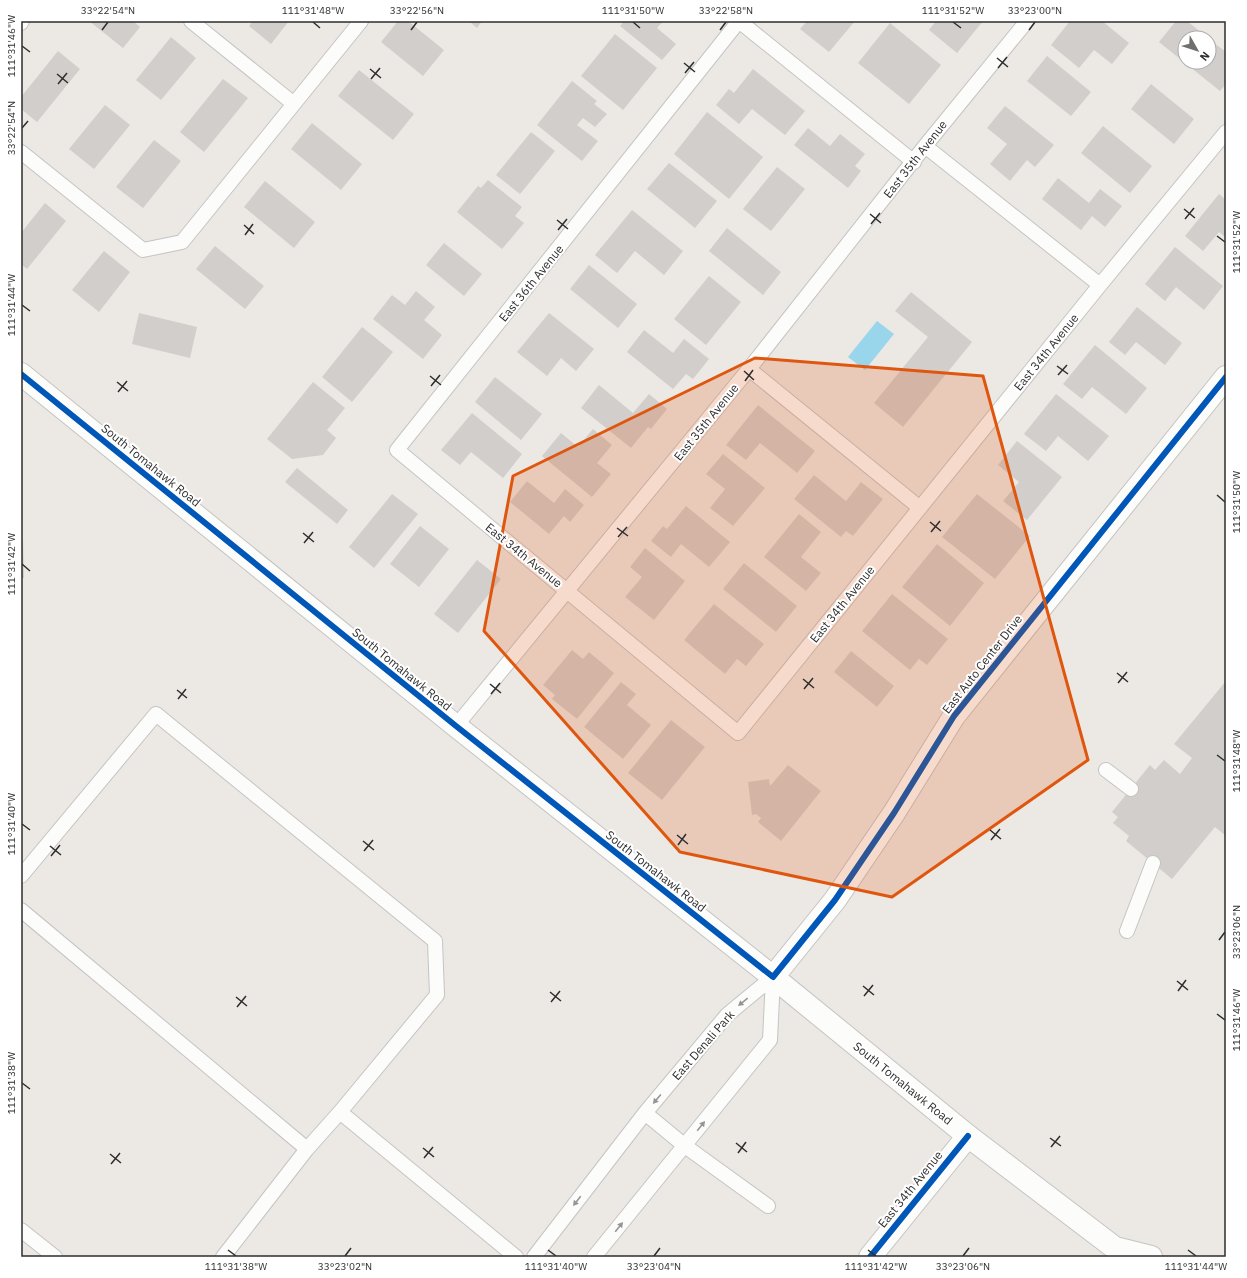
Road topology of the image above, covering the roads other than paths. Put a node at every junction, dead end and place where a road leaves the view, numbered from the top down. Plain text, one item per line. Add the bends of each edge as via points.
1 (191, 21) edge
2 (361, 21) edge
3 (739, 21) edge
4 (1027, 21) edge
5 (294, 104) junction
6 (1226, 132) edge
7 (925, 146) junction
8 (21, 152) edge
9 (914, 162) junction
10 (1100, 285) junction
11 (749, 369) junction
12 (21, 374) edge
13 (1226, 377) edge
14 (397, 450) joint
15 (920, 508) junction
16 (567, 590) junction
17 (456, 726) junction
18 (1106, 770) dead end
19 (1131, 788) dead end
20 (1153, 863) dead end
21 (21, 876) edge
22 (21, 910) edge
23 (1127, 931) dead end
24 (773, 977) junction
25 (340, 1112) junction
26 (645, 1113) junction
27 (968, 1136) junction
28 (685, 1146) junction
29 (307, 1149) junction
30 (768, 1206) dead end
31 (21, 1230) edge
32 (1116, 1253) edge
33 (55, 1257) edge
34 (223, 1257) edge
35 (516, 1257) edge
36 (534, 1257) edge
37 (594, 1257) edge
38 (870, 1257) edge
39 (1151, 1257) edge

1 - 5 lane
2 - 5 lane
3 - 9 lane
3 - 14 lane, East 36th Avenue
4 - 7 lane, East 35th Avenue
5 - 8 lane via 182,242 143,250
6 - 10 lane, East 34th Avenue
7 - 9 lane, East 35th Avenue
7 - 10 lane
9 - 11 lane, East 35th Avenue
10 - 15 lane, East 34th Avenue
11 - 15 lane
11 - 16 lane, East 35th Avenue
12 - 17 main road, South Tomahawk Road
13 - 24 main road, East Auto Center Drive via 954,716 894,813 835,900
14 - 16 lane, East 34th Avenue
15 - 16 lane, East 34th Avenue via 738,733
16 - 17 lane, East 35th Avenue
17 - 24 main road, South Tomahawk Road
18 - 19 lane
20 - 23 lane
21 - 25 lane via 156,714 435,941 437,994
22 - 29 lane
24 -> 26 lane, East Denali Park via 727,1015
24 - 27 main road, South Tomahawk Road
28 -> 24 lane via 770,1040
25 - 29 lane
25 - 35 lane
26 - 28 lane
26 -> 36 lane, East Denali Park
27 - 32 main road, South Tomahawk Road
27 - 38 main road, East 34th Avenue
28 - 30 lane
37 -> 28 lane
29 - 34 lane
31 - 33 lane
32 - 39 main road, South Tomahawk Road

